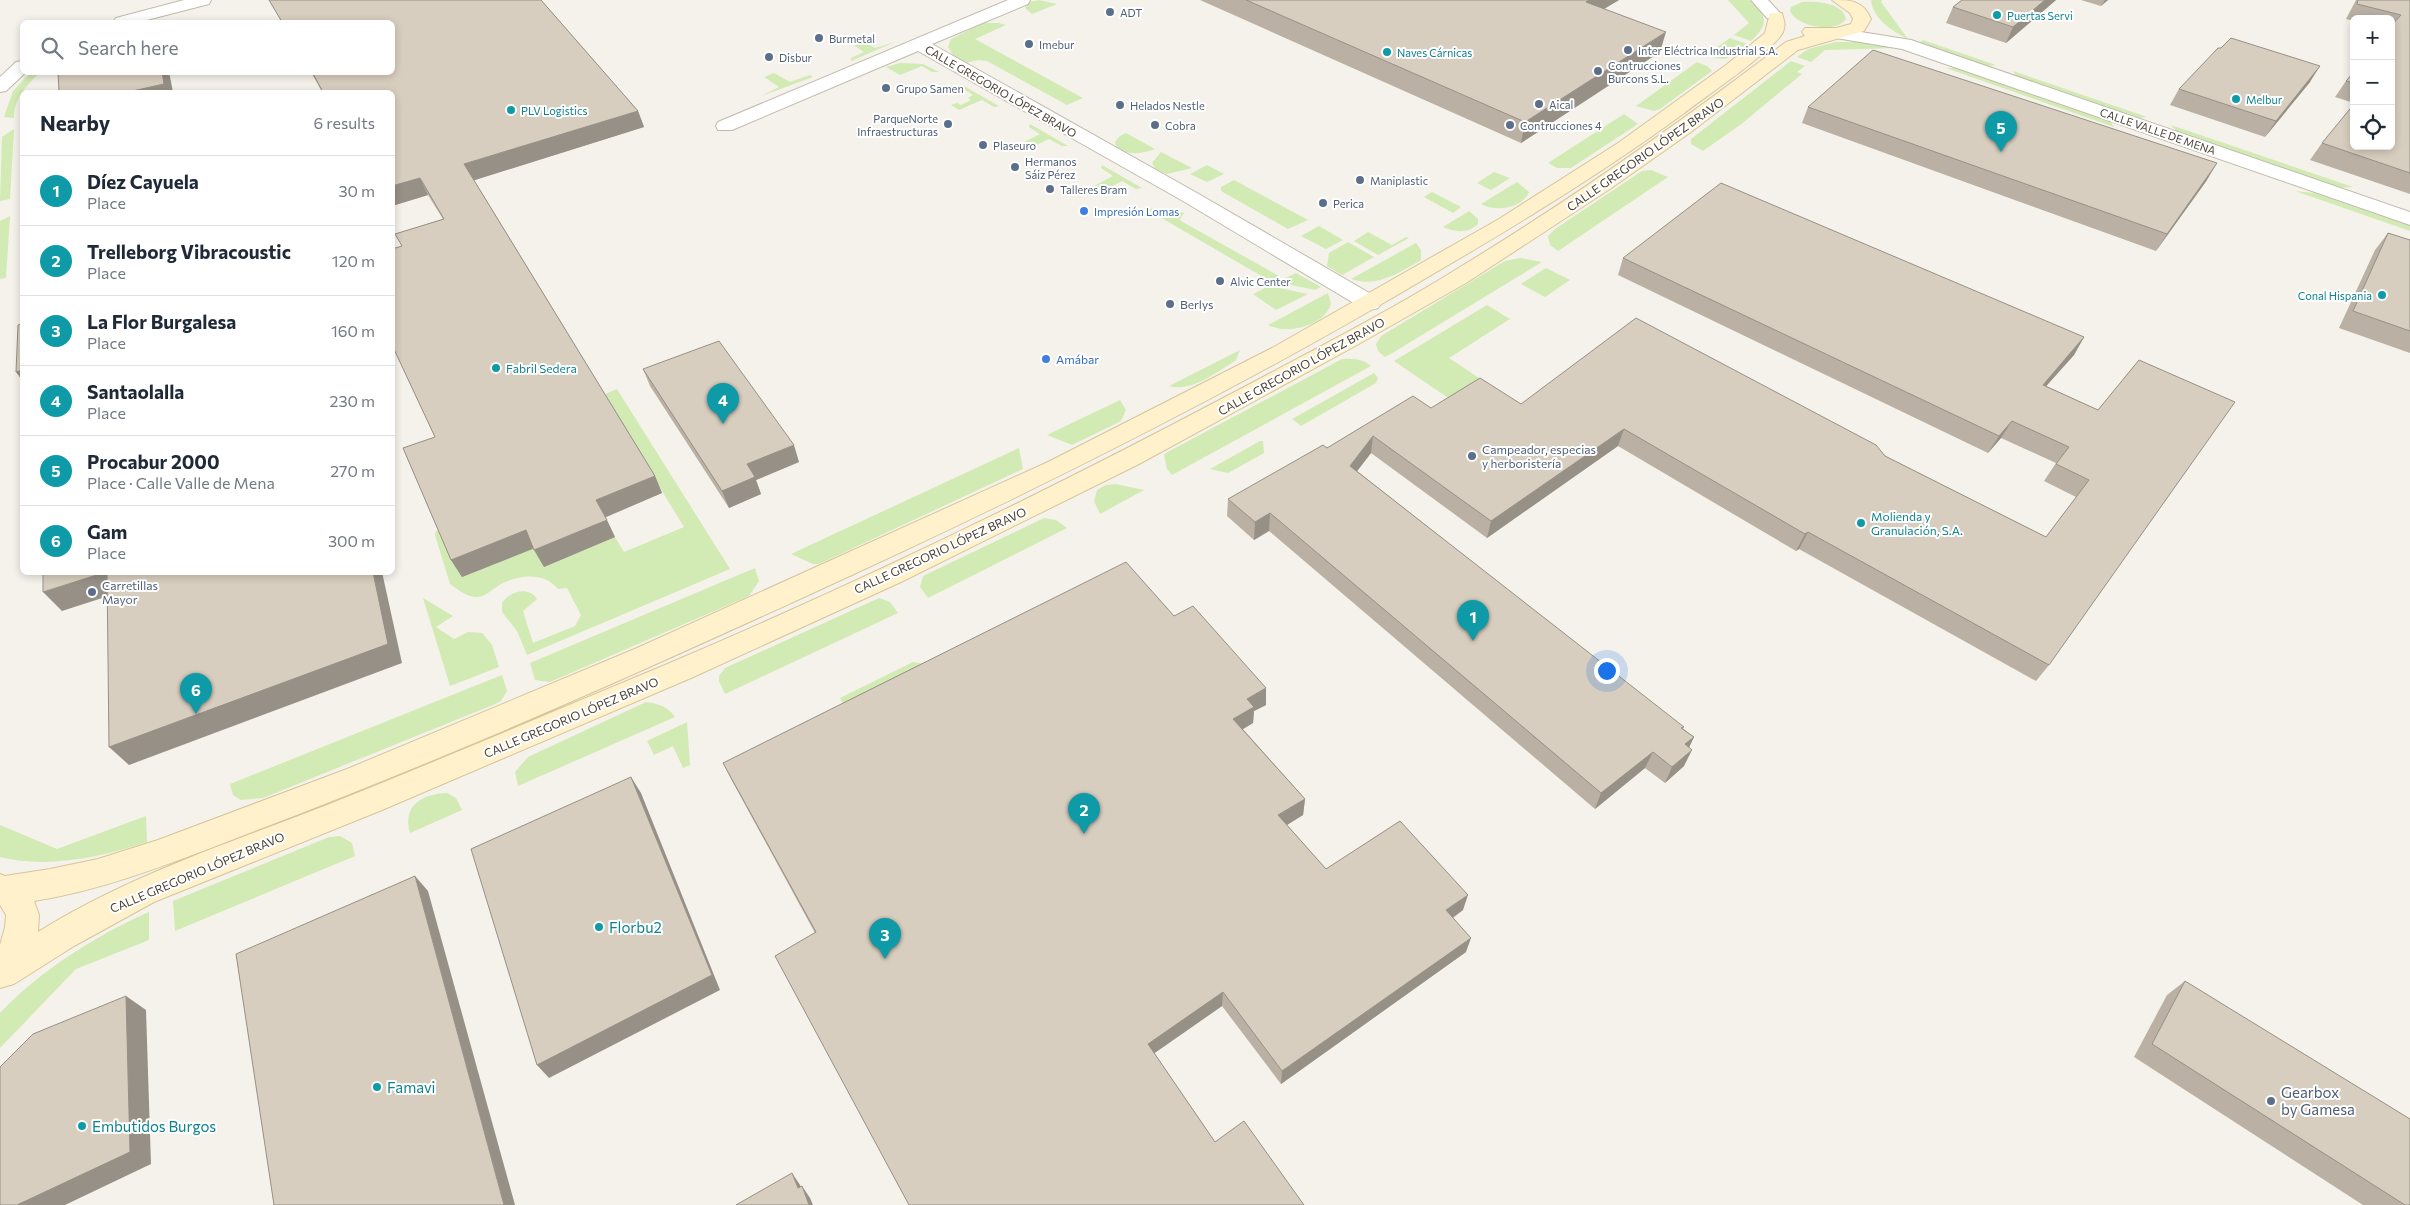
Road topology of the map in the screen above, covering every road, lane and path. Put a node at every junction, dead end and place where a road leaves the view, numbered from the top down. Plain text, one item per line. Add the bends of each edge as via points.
1 (203, 0) edge
2 (1022, 0) edge
3 (1840, 0) edge
4 (1771, 8) edge
5 (1859, 8) edge
6 (129, 20) edge
7 (1832, 34) junction
8 (917, 43) junction
9 (1905, 44) junction
10 (20, 68) edge
11 (0, 87) edge
12 (725, 126) dead end
13 (2410, 219) edge
14 (1370, 303) junction
15 (2, 890) edge
16 (1, 974) edge

1 - 6 street
2 - 8 street, CALLE GREGORIO LÓPEZ BRAVO
3 - 5 main road
4 - 7 main road via 1794,28
4 - 14 main road, CALLE GREGORIO LÓPEZ BRAVO via 1776,28 1772,36 1632,142 1499,228
5 - 7 main road, CALLE GREGORIO LÓPEZ BRAVO via 1862,19 1858,27
5 - 9 street, CALLE VALLE DE MENA
7 - 9 street, CALLE VALLE DE MENA
7 - 16 main road, CALLE GREGORIO LÓPEZ BRAVO via 1792,46 1610,180 1458,278 1130,458 891,574 681,670 371,801 142,892 69,930
8 - 12 street, CALLE GREGORIO LÓPEZ BRAVO
8 - 14 street, CALLE GREGORIO LÓPEZ BRAVO
9 - 13 street, CALLE VALLE DE MENA
10 - 11 street
14 - 15 main road, CALLE GREGORIO LÓPEZ BRAVO via 1057,468 828,575 530,707 160,854 50,884
15 - 16 main road via 14,898 21,909 23,923 14,955

